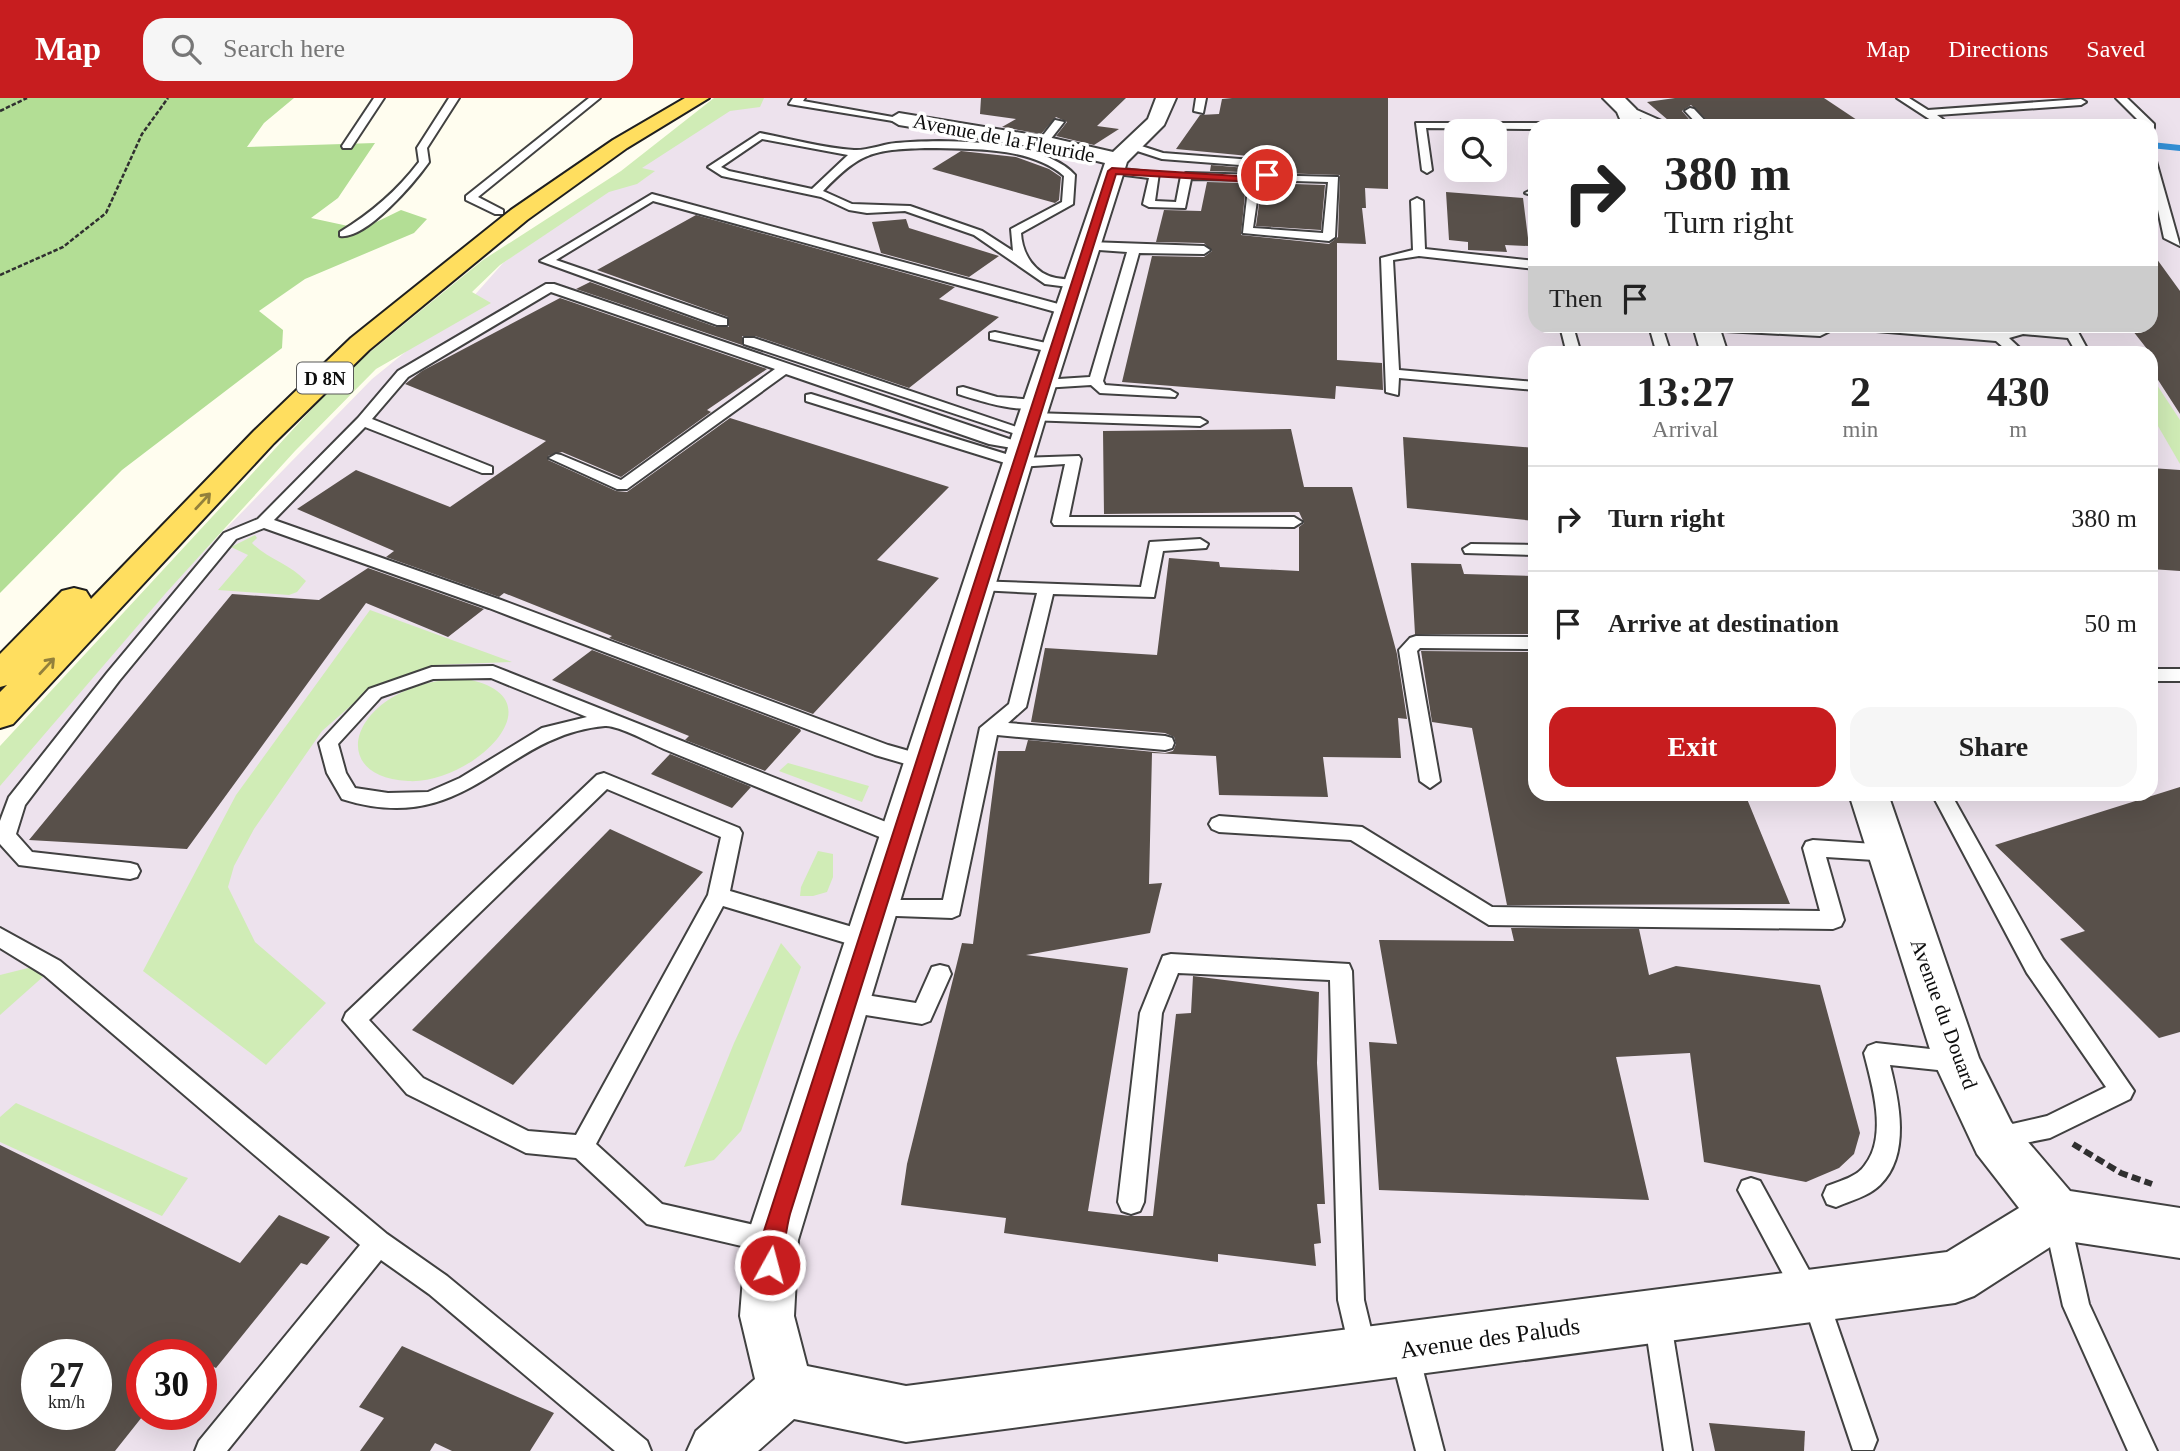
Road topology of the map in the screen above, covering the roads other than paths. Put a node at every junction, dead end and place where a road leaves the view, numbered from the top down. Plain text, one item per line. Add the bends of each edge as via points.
1 (379, 98) edge
2 (454, 98) edge
3 (595, 98) edge
4 (675, 98) edge
5 (699, 98) edge
6 (800, 98) edge
7 (1166, 98) edge
8 (1202, 98) edge
9 (1902, 98) edge
10 (2121, 98) edge
11 (2081, 102) dead end
12 (1199, 111) dead end
13 (1624, 111) edge
14 (1690, 111) dead end
15 (1926, 113) junction
16 (899, 119) joint
17 (1647, 119) edge
18 (1698, 119) edge
19 (1936, 119) edge
20 (2143, 119) edge
21 (1528, 126) edge
22 (346, 146) dead end
23 (858, 154) junction
24 (1120, 159) junction
25 (1288, 166) dead end
26 (1427, 170) dead end
27 (1255, 177) junction
28 (2158, 183) edge
29 (814, 193) junction
30 (1417, 201) dead end
31 (499, 212) junction
32 (344, 233) dead end
33 (2180, 242) edge
34 (1089, 246) junction
35 (1134, 249) junction
36 (1204, 250) dead end
37 (1419, 252) junction
38 (850, 263) dead end
39 (1528, 264) edge
40 (1028, 269) junction
41 (1066, 316) junction
42 (722, 322) dead end
43 (1951, 333) edge
44 (2013, 333) edge
45 (2053, 333) edge
46 (995, 336) dead end
47 (2000, 337) junction
48 (749, 341) dead end
49 (2011, 346) edge
50 (2079, 346) edge
51 (784, 369) junction
52 (1392, 373) junction
53 (1096, 381) junction
54 (1528, 385) edge
55 (963, 391) dead end
56 (1393, 392) dead end
57 (1170, 394) dead end
58 (811, 398) dead end
59 (363, 421) junction
60 (1199, 422) dead end
61 (1030, 424) junction
62 (556, 458) dead end
63 (488, 470) dead end
64 (264, 522) junction
65 (1294, 522) dead end
66 (1200, 544) dead end
67 (1471, 549) dead end
68 (1528, 550) edge
69 (979, 585) junction
70 (1046, 590) junction
71 (1528, 643) edge
72 (0, 675) edge
73 (2158, 675) edge
74 (2180, 675) edge
75 (0, 715) edge
76 (608, 719) junction
77 (989, 728) junction
78 (1165, 743) dead end
79 (923, 762) junction
80 (1430, 780) dead end
81 (1871, 801) edge
82 (1945, 801) edge
83 (1219, 824) dead end
84 (899, 836) junction
85 (1890, 853) junction
86 (130, 871) dead end
87 (718, 897) junction
88 (871, 925) junction
89 (0, 937) edge
90 (940, 974) dead end
91 (847, 1002) junction
92 (1957, 1062) junction
93 (1994, 1138) junction
94 (582, 1147) junction
95 (1751, 1190) dead end
96 (1836, 1195) dead end
97 (1131, 1202) dead end
98 (2172, 1210) edge
99 (2056, 1214) junction
100 (772, 1240) junction
101 (378, 1243) junction
102 (1812, 1296) junction
103 (1657, 1316) junction
104 (1383, 1352) junction
105 (785, 1388) junction
106 (1863, 1440) dead end
107 (209, 1451) edge
108 (636, 1451) edge
109 (716, 1451) edge
110 (1430, 1451) edge
111 (1678, 1451) edge
112 (2143, 1451) edge

1 - 22 lane
2 - 32 lane via 422,148 425,162 417,174 379,214
3 - 31 lane via 471,198
4 - 31 main road, D 8N via 600,142
75 -> 5 main road, D 8N via 264,436 360,344 519,215 620,144
6 - 16 lane via 793,102
7 - 24 street via 1157,121
8 - 12 lane
9 - 15 lane
10 - 20 lane
11 - 15 lane
13 - 17 lane
14 - 18 lane
15 - 19 lane
16 - 24 street, Avenue de la Fleuride via 1051,132
21 - 26 lane via 1420,125
23 - 29 lane
23 - 29 lane via 760,136 713,167 726,174
23 - 40 lane via 893,146 954,146 1002,150 1054,162 1070,175 1067,204 1015,231 1016,246
24 - 25 lane via 1162,156
24 - 27 lane via 1170,175
24 - 34 street, Avenue de la Fleuride
27 - 27 lane via 1334,179 1329,237 1247,231
28 - 33 lane via 2170,237
29 - 40 lane via 858,209 906,208 978,233
30 - 37 lane
31 - 72 main road, D 8N via 432,260 229,441
34 - 35 lane
34 - 41 street, Avenue de la Fleuride
35 - 36 lane
35 - 53 lane
37 - 39 lane
37 - 52 lane via 1387,258
38 - 41 lane via 1014,311
40 - 41 lane via 1049,281
41 - 42 lane via 652,197 546,261
41 - 46 lane
41 - 61 street, Avenue de la Fleuride
43 - 47 lane
44 - 47 lane
45 - 50 lane via 2073,335
47 - 49 lane
48 - 61 lane
51 - 59 lane via 550,287 403,374
51 - 61 lane via 994,441
51 - 62 lane via 622,486
52 - 54 lane
52 - 56 lane
53 - 57 lane via 1100,389
53 - 61 lane
55 - 61 lane via 996,401
58 - 61 lane
59 - 63 lane
59 - 64 lane
60 - 61 lane
61 - 65 lane via 1074,459 1060,522
61 - 69 street, Avenue de la Fleuride
64 - 79 lane
64 - 86 lane via 230,536 16,803 5,836 26,859
66 - 70 lane via 1156,546 1148,593
67 - 68 lane
69 - 70 lane
69 - 79 street, Avenue de la Fleuride
70 - 77 lane via 1017,707
71 - 80 lane via 1416,642 1408,650
73 - 74 lane
76 - 76 lane via 493,673 432,673 375,693 328,743 349,794 388,800 430,799 467,783 549,733
76 - 84 lane
77 - 78 lane
77 - 88 lane via 952,909
79 - 84 street, Avenue de la Fleuride
81 - 85 street, Avenue du Douard
82 - 93 lane via 2035,966 2122,1091 2050,1127
83 - 85 lane via 1355,832 1489,916 1833,920 1813,848
84 - 88 street, Avenue de la Fleuride
85 - 92 street, Avenue du Douard
87 - 88 lane
87 - 94 lane
87 - 94 lane via 732,833 604,780 354,1020 415,1086 526,1142
88 - 91 street, Avenue de la Fleuride
89 - 101 lane via 52,968
90 - 91 lane via 922,1014
91 - 100 street, Avenue de la Fleuride
92 - 93 street, Avenue du Douard
92 - 96 lane via 1876,1053 1889,1109 1882,1160 1872,1177
93 - 99 street, Avenue du Douard
94 - 100 lane via 656,1215
95 - 102 lane
97 - 104 lane via 1151,1013 1171,963 1341,971 1351,1300
98 - 99 street
99 - 102 street, Avenue des Paluds via 1955,1277
99 - 112 lane via 2076,1306
100 - 105 street, Avenue de la Fleuride via 767,1316
101 - 107 lane
101 - 108 lane via 438,1285
102 - 103 street, Avenue des Paluds
102 - 106 lane
103 - 104 street, Avenue des Paluds
103 - 111 lane
104 - 105 street, Avenue des Paluds via 905,1414
104 - 110 lane
105 - 109 street

